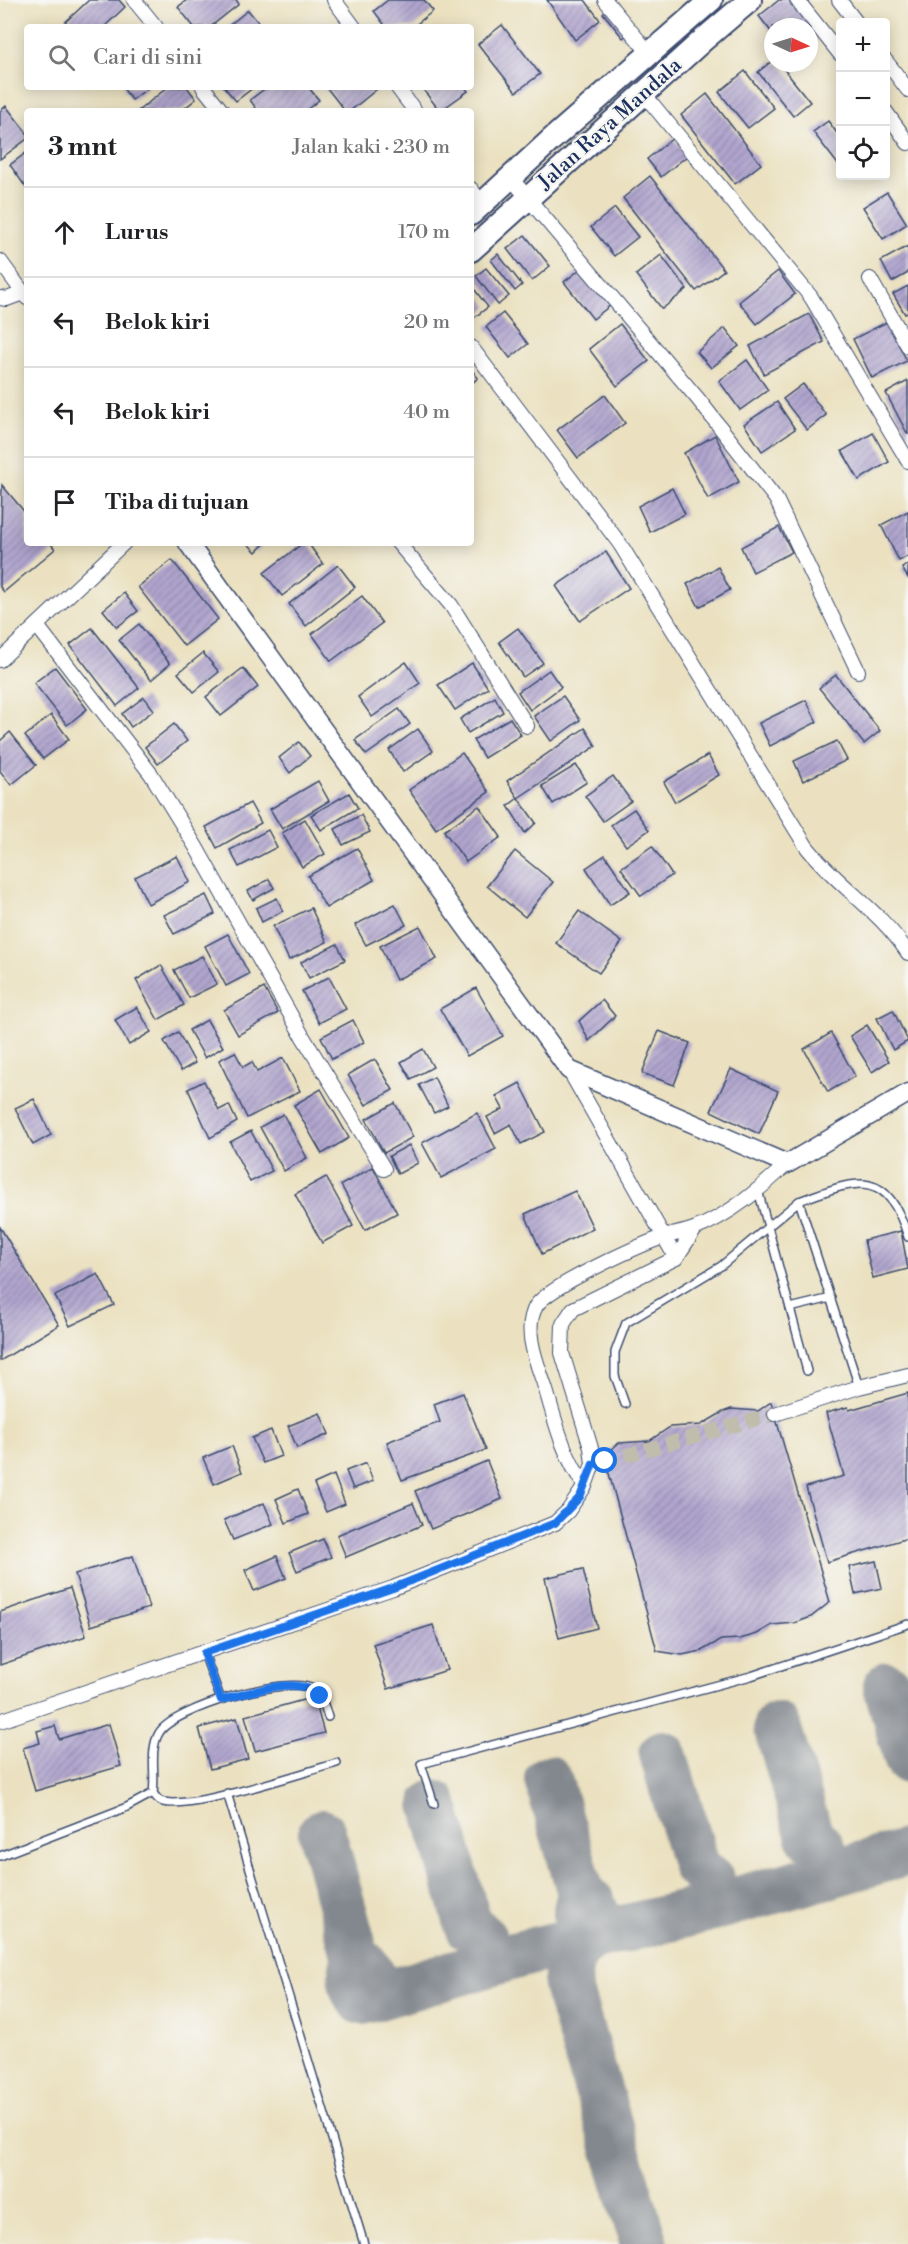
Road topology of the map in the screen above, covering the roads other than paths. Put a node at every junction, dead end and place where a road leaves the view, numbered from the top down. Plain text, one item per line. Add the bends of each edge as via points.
1 (134, 0) edge
2 (334, 0) edge
3 (605, 0) edge
4 (711, 0) edge
5 (750, 0) edge
6 (797, 0) edge
7 (839, 0) edge
8 (853, 18) edge
9 (154, 24) edge
10 (352, 24) edge
11 (836, 49) edge
12 (649, 53) junction
13 (890, 67) edge
14 (205, 90) edge
15 (399, 90) edge
16 (908, 90) edge
17 (644, 94) junction
18 (220, 108) edge
19 (413, 108) edge
20 (890, 119) edge
21 (908, 143) edge
22 (510, 177) junction
23 (528, 198) junction
24 (475, 202) edge
25 (474, 247) edge
26 (0, 261) edge
27 (870, 279) dead end
28 (24, 294) edge
29 (24, 295) edge
30 (0, 298) edge
31 (908, 346) edge
32 (474, 351) edge
33 (908, 461) edge
34 (121, 546) edge
35 (190, 546) edge
36 (401, 546) edge
37 (38, 627) junction
38 (0, 660) edge
39 (858, 671) dead end
40 (527, 726) dead end
41 (908, 953) edge
42 (569, 1070) junction
43 (908, 1093) edge
44 (787, 1164) junction
45 (384, 1169) dead end
46 (759, 1191) junction
47 (799, 1201) junction
48 (768, 1227) junction
49 (695, 1229) junction
50 (908, 1237) edge
51 (662, 1238) junction
52 (675, 1258) junction
53 (831, 1298) junction
54 (790, 1308) junction
55 (807, 1371) dead end
56 (908, 1375) edge
57 (859, 1387) junction
58 (625, 1404) dead end
59 (775, 1414) tunnel mouth
60 (599, 1463) junction
61 (573, 1470) junction
62 (585, 1486) junction
63 (908, 1624) edge
64 (204, 1653) junction
65 (221, 1700) junction
66 (328, 1717) dead end
67 (0, 1721) edge
68 (337, 1763) dead end
69 (153, 1793) junction
70 (227, 1793) junction
71 (434, 1804) dead end
72 (0, 1856) edge
73 (364, 2244) edge

1 - 9 street
2 - 10 street
3 - 12 street
4 - 12 highway, Jalan Raya Mandala
5 - 17 highway, Jalan Raya Mandala
6 - 11 street
7 - 8 street
12 - 22 highway, Jalan Raya Mandala
13 - 16 street
14 - 18 street
15 - 19 street
17 - 23 highway, Jalan Raya Mandala
17 - 33 street via 811,297
20 - 21 street
22 - 23 street
22 - 24 highway, Jalan Raya Mandala
23 - 25 highway, Jalan Raya Mandala
23 - 39 street via 698,399 776,499
26 - 28 street
27 - 31 street
29 - 30 street
32 - 41 street via 620,544 806,846 835,880 878,914
34 - 37 street
35 - 42 street
36 - 40 street via 451,605
37 - 38 street
37 - 45 street via 151,774
42 - 44 street
42 - 51 street
43 - 44 street
44 - 46 street
46 - 48 lane
46 - 49 street
47 - 48 lane
47 - 50 lane via 850,1185 878,1186 892,1199
47 - 53 lane
48 - 54 lane
48 - 58 lane via 721,1266 626,1323 615,1352 615,1376
49 - 51 street
49 - 52 street
51 - 52 street
51 - 61 street via 563,1284 544,1296 536,1307 531,1321 532,1346
52 - 60 street via 573,1309 563,1324 562,1353
53 - 54 lane
53 - 57 lane
54 - 55 lane
56 - 57 street
57 - 59 street
60 - 61 street
60 - 62 street
61 - 62 street
62 - 64 street via 555,1523 393,1588
63 - 71 lane via 751,1676 421,1764
64 - 65 lane
64 - 67 street
65 - 66 lane via 301,1685 313,1688 320,1696
65 - 69 lane via 170,1721 159,1734 154,1751
68 - 70 lane
69 - 70 lane via 165,1802
69 - 72 lane via 127,1807
70 - 73 lane

